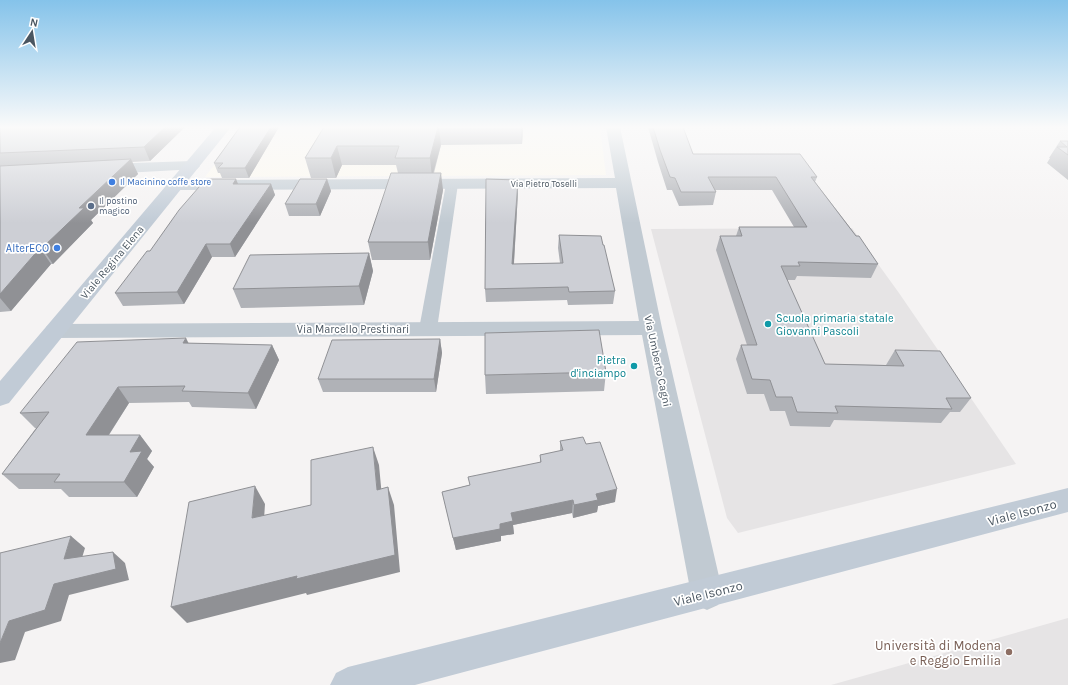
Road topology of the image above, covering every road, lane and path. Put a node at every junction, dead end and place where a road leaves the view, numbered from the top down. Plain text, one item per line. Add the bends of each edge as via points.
1 (198, 159) edge
2 (619, 159) edge
3 (192, 166) junction
4 (92, 170) edge
5 (624, 183) junction
6 (452, 184) junction
7 (176, 185) junction
8 (651, 328) junction
9 (428, 329) junction
10 (55, 331) junction
11 (0, 397) edge
12 (1068, 500) edge
13 (707, 594) junction
14 (348, 685) edge

1 - 3 main road, Viale Regina Elena
2 - 5 street, Via Umberto Cagni
3 - 4 street
3 - 7 main road, Viale Regina Elena
5 - 6 street, Via Pietro Toselli
5 - 8 street, Via Umberto Cagni
6 - 7 street, Via Pietro Toselli
6 - 9 lane
7 - 10 main road, Viale Regina Elena
8 - 9 street, Via Marcello Prestinari
8 - 13 street, Via Umberto Cagni
9 - 10 street, Via Marcello Prestinari
10 - 11 main road, Viale Regina Elena
12 - 13 main road, Viale Isonzo
13 - 14 main road, Viale Isonzo

